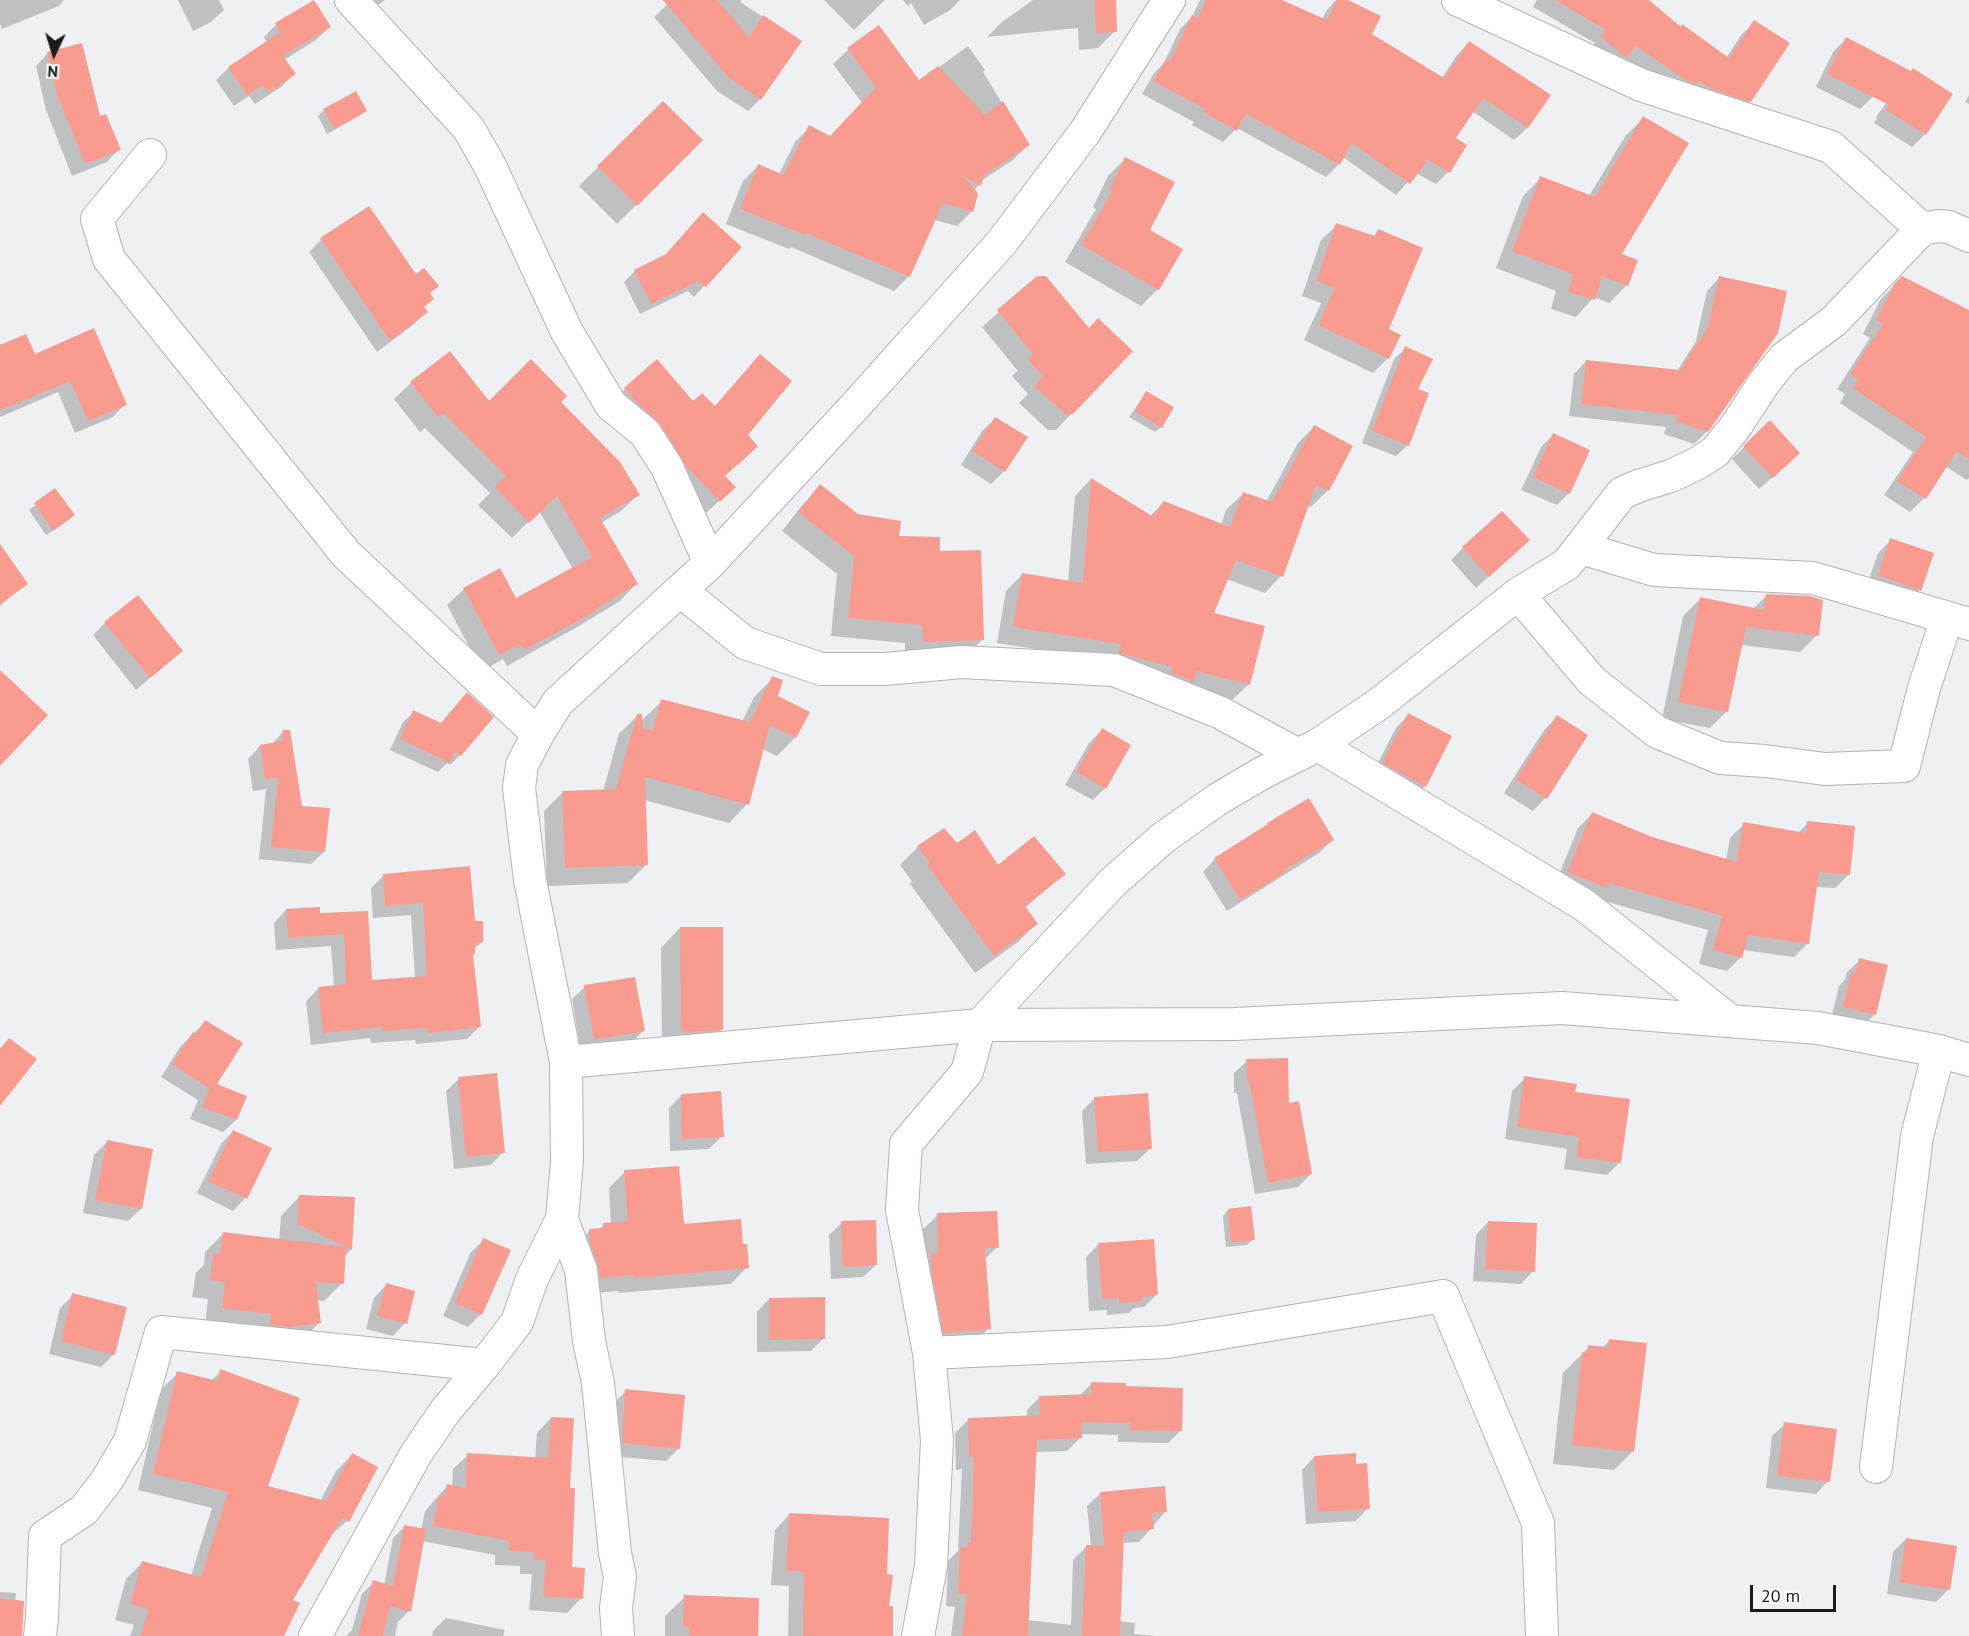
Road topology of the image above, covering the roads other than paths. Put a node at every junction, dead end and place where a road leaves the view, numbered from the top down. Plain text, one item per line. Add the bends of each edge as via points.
1 (351, 0) edge
2 (1169, 0) edge
3 (1458, 0) edge
4 (150, 155) dead end
5 (1922, 229) junction
6 (1969, 236) edge
7 (1581, 548) junction
8 (710, 562) junction
9 (681, 591) junction
10 (1518, 594) junction
11 (1958, 621) edge
12 (538, 734) junction
13 (1308, 750) junction
14 (1728, 1020) junction
15 (980, 1025) junction
16 (1939, 1051) junction
17 (1969, 1060) edge
18 (566, 1062) junction
19 (562, 1219) junction
20 (929, 1353) junction
21 (484, 1365) junction
22 (1876, 1467) dead end
23 (40, 1636) edge
24 (315, 1636) edge
25 (618, 1636) edge
26 (918, 1636) edge
27 (1542, 1636) edge

1 - 8 street via 468,129 490,166 567,332 611,405 645,433 667,467
2 - 8 street via 1085,132 1002,242
3 - 5 street via 1641,85 1831,147
4 - 12 street via 97,219 109,259 346,554
5 - 6 street via 1949,227
5 - 7 street via 1834,321 1784,358 1715,452 1671,476 1622,493
7 - 10 street via 1567,564
7 - 11 street via 1654,570 1814,578
8 - 9 street
9 - 12 street via 558,702
9 - 13 street via 745,643 821,669 885,669 961,662 1114,670
10 - 11 street via 1592,681 1657,732 1720,758 1826,769 1904,765 1924,688
10 - 13 street via 1380,704
12 - 18 street via 522,765 519,788 530,880
13 - 14 street via 1584,904
13 - 15 street via 1218,799 1163,838 1113,882
14 - 15 street via 1562,1008 1235,1024
14 - 16 street via 1818,1028
15 - 18 street
15 - 20 street via 967,1072 906,1144 902,1210
16 - 17 street
16 - 22 street via 1917,1136
18 - 19 street via 567,1161
19 - 21 street via 532,1279 517,1322
19 - 25 street via 581,1270 598,1383 620,1577
20 - 26 street via 937,1440 931,1566
20 - 27 street via 1167,1342 1443,1296 1538,1523
21 - 23 street via 161,1332 130,1441 84,1510 45,1536
21 - 24 street via 416,1454

